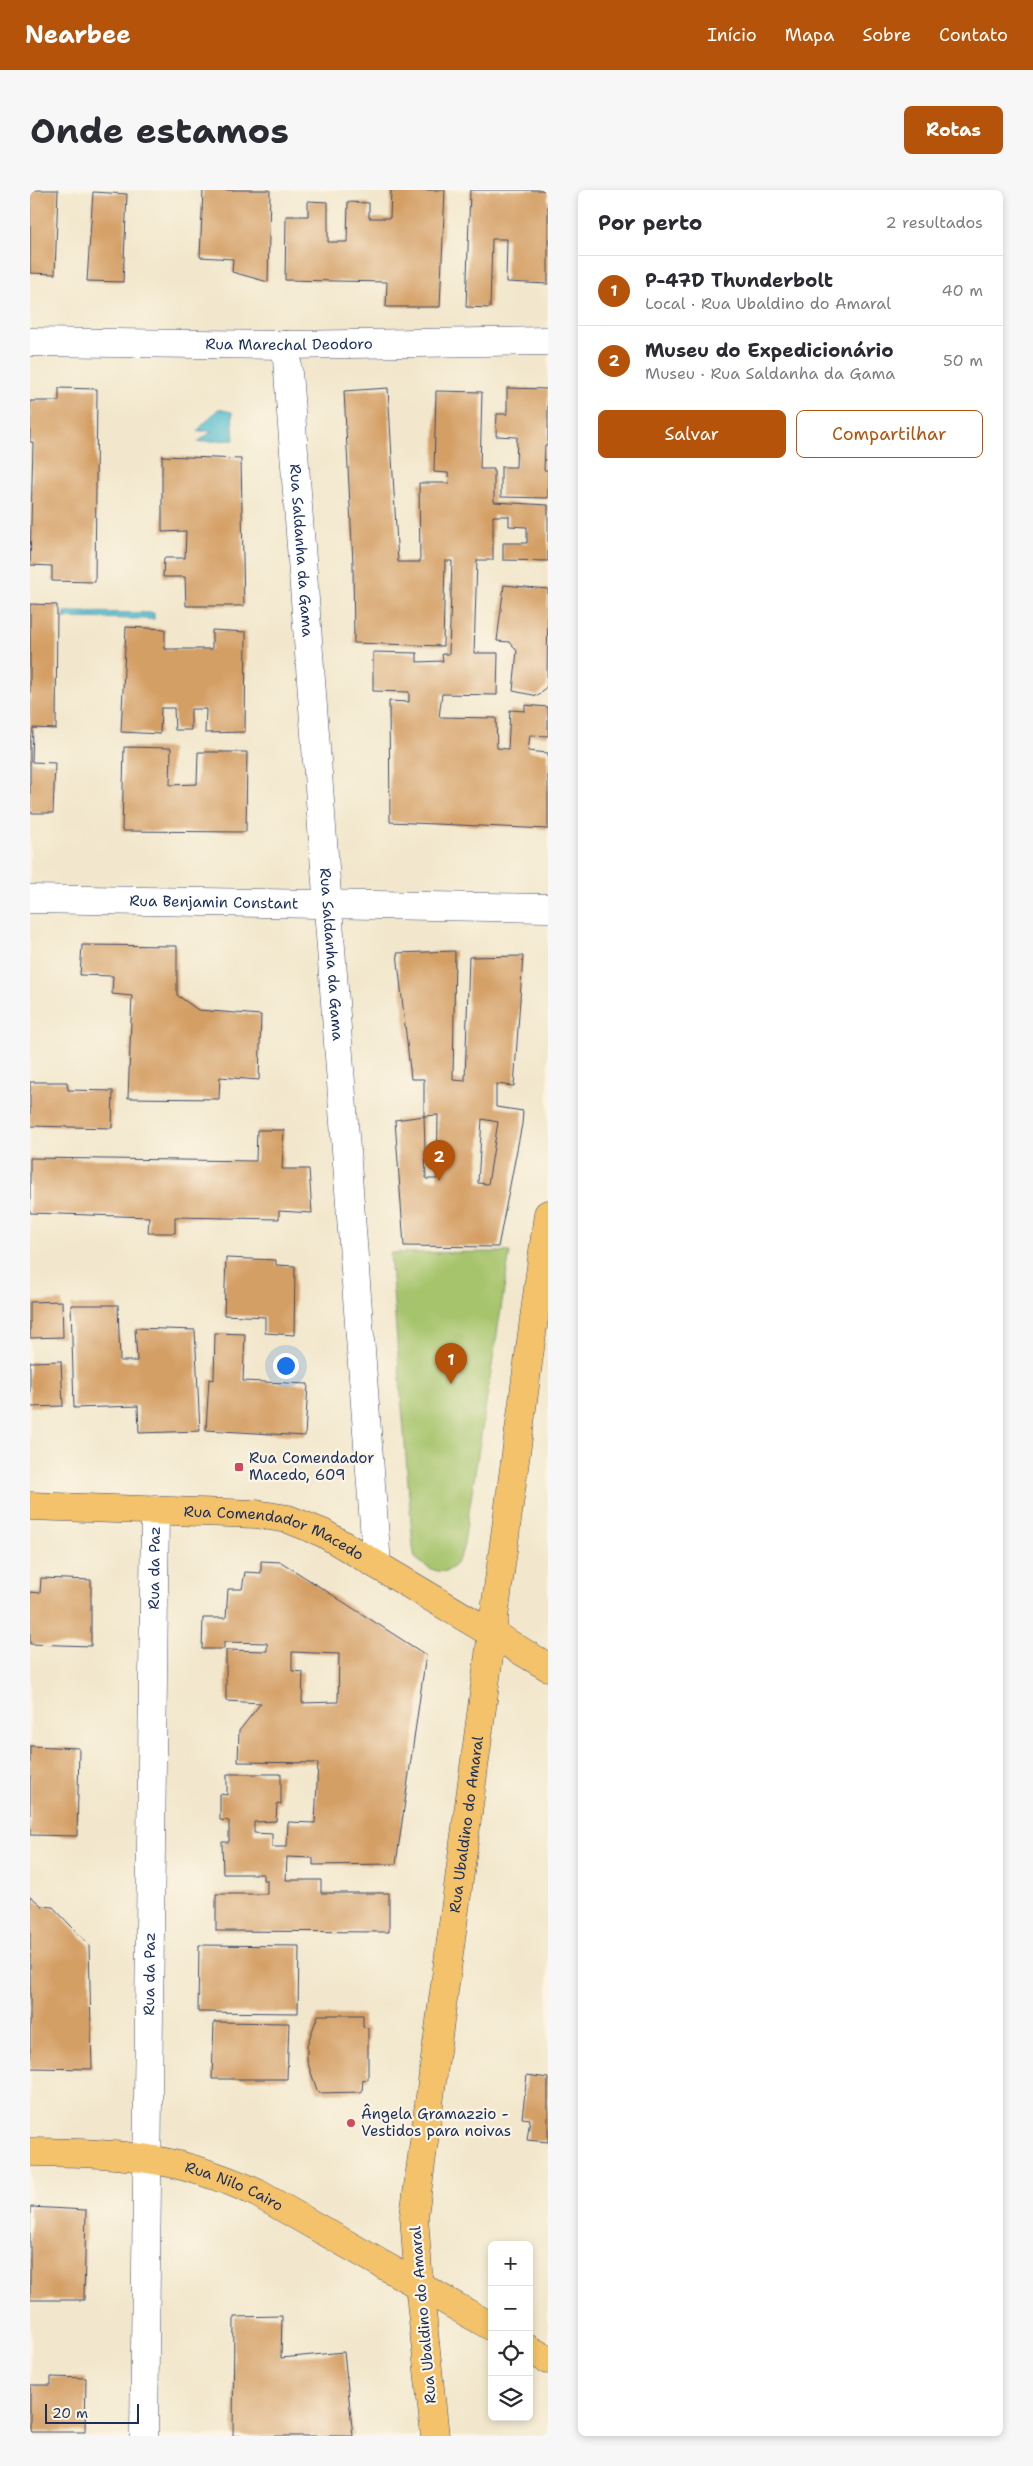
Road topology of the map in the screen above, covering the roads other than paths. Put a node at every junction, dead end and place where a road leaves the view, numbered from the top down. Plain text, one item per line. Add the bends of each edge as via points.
1 (548, 341) edge
2 (30, 342) edge
3 (286, 345) junction
4 (30, 899) edge
5 (327, 904) junction
6 (548, 908) edge
7 (548, 1214) edge
8 (30, 1506) edge
9 (155, 1510) junction
10 (377, 1565) junction
11 (493, 1635) junction
12 (548, 1667) edge
13 (30, 2152) edge
14 (147, 2158) junction
15 (419, 2284) junction
16 (488, 2325) edge
17 (533, 2351) edge
18 (548, 2360) edge
19 (144, 2436) edge
20 (435, 2436) edge

1 - 3 street, Rua Marechal Deodoro
2 - 3 street, Rua Marechal Deodoro
3 - 5 street, Rua Saldanha da Gama
4 - 5 street, Rua Benjamin Constant
5 - 6 street, Rua Benjamin Constant
5 - 10 street, Rua Saldanha da Gama
7 - 11 main road, Rua Ubaldino do Amaral
8 - 9 main road, Rua Comendador Macedo
9 - 10 main road, Rua Comendador Macedo via 256,1514 288,1519 323,1533
9 - 14 street, Rua da Paz
10 - 11 main road, Rua Comendador Macedo
11 - 12 main road, Rua Comendador Macedo
11 - 15 main road, Rua Ubaldino do Amaral via 414,2216
13 - 14 main road, Rua Nilo Cairo via 103,2153
14 - 15 main road, Rua Nilo Cairo via 194,2168 242,2186
14 - 19 street, Rua da Paz
15 - 16 main road, Rua Nilo Cairo
15 - 20 main road, Rua Ubaldino do Amaral
17 - 18 main road

